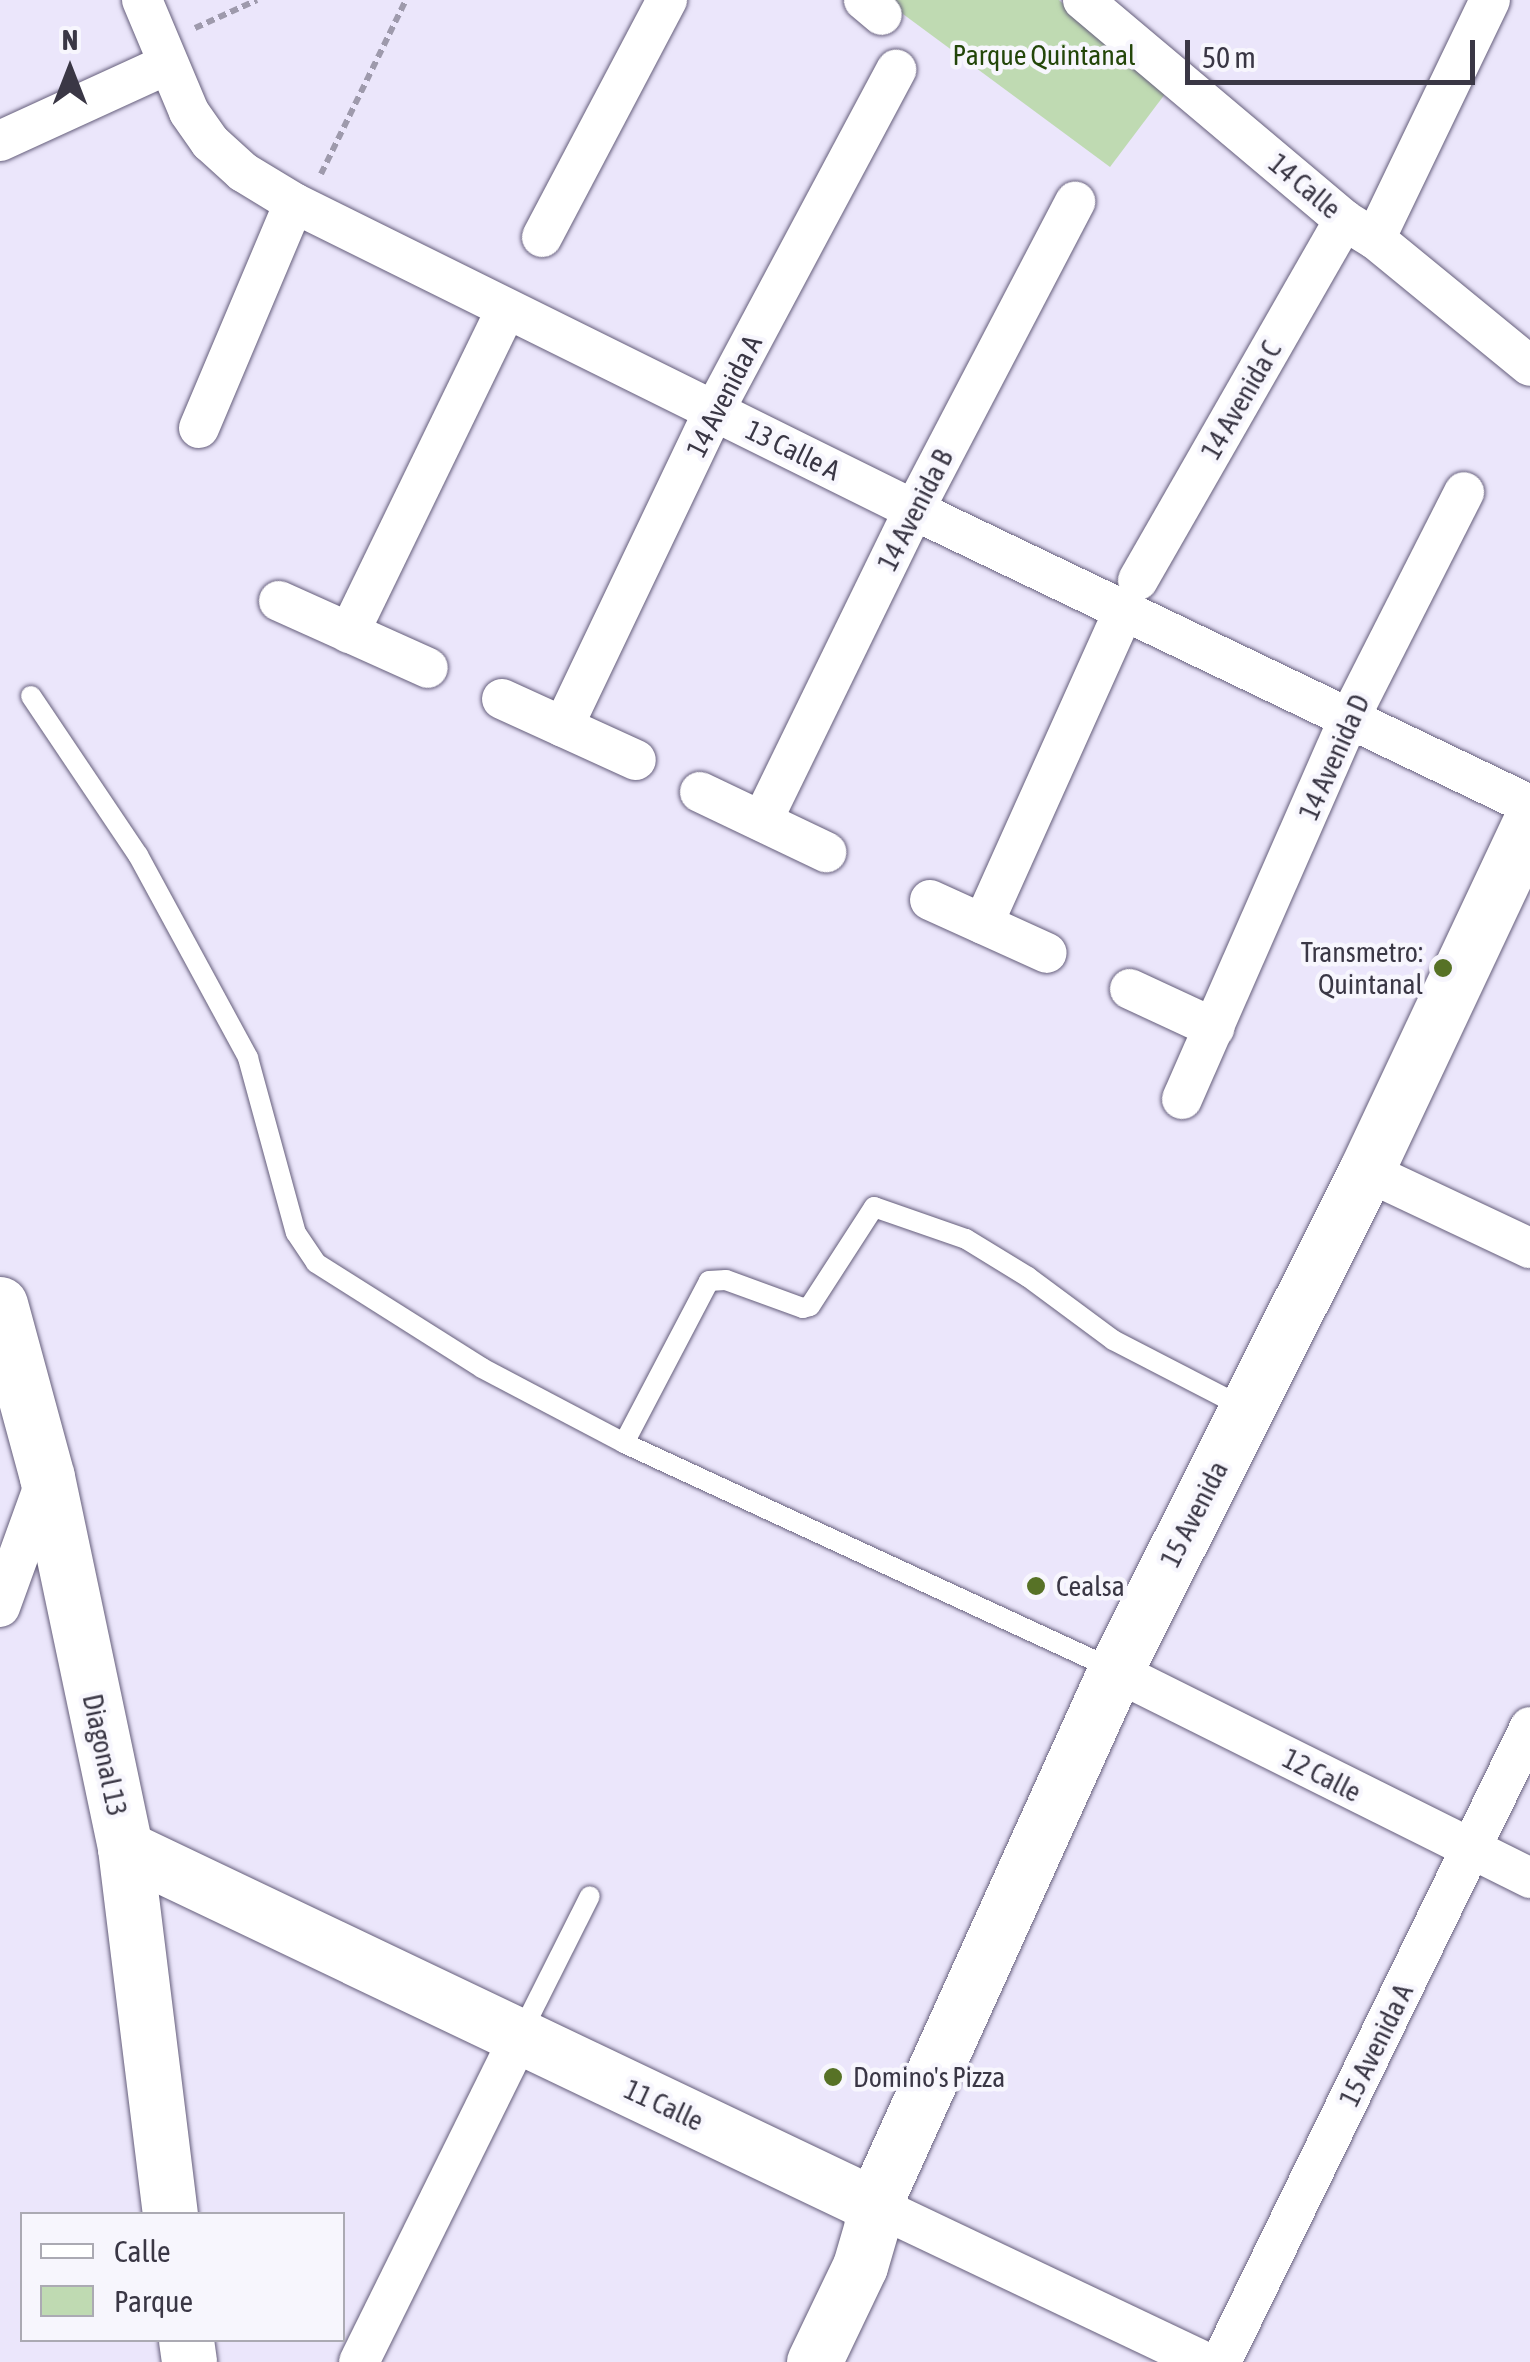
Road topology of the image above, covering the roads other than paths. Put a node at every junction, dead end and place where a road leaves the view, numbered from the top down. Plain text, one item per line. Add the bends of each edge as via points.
1 (142, 0) edge
2 (667, 0) edge
3 (1490, 0) edge
4 (1099, 5) edge
5 (164, 54) junction
6 (896, 70) dead end
7 (0, 141) edge
8 (1075, 202) dead end
9 (300, 206) junction
10 (1360, 230) junction
11 (542, 237) dead end
12 (506, 309) junction
13 (1530, 366) edge
14 (714, 411) junction
15 (198, 428) dead end
16 (1464, 492) dead end
17 (914, 510) junction
18 (1131, 595) junction
19 (279, 601) dead end
20 (348, 632) junction
21 (428, 668) dead end
22 (30, 696) dead end
23 (502, 699) dead end
24 (1350, 717) junction
25 (563, 727) junction
26 (636, 760) dead end
27 (700, 792) dead end
28 (1530, 805) edge
29 (762, 821) junction
30 (1530, 824) edge
31 (826, 852) dead end
32 (930, 900) dead end
33 (983, 924) junction
34 (1047, 953) dead end
35 (1130, 989) dead end
36 (1214, 1028) junction
37 (1182, 1099) dead end
38 (1366, 1171) junction
39 (1530, 1248) edge
40 (0, 1304) edge
41 (1246, 1408) junction
42 (624, 1443) junction
43 (47, 1477) junction
44 (0, 1607) edge
45 (1115, 1671) junction
46 (1530, 1728) edge
47 (124, 1848) junction
48 (1472, 1850) junction
49 (1530, 1878) edge
50 (590, 1896) dead end
51 (520, 2036) junction
52 (873, 2208) junction
53 (170, 2212) edge
54 (359, 2362) edge
55 (783, 2362) edge
56 (814, 2362) edge
57 (1204, 2362) edge
58 (1221, 2362) edge

1 - 5 street, 13 Calle A
2 - 11 street
3 - 10 street
4 - 10 street, 14 Calle
5 - 7 street
5 - 9 street, 13 Calle A via 210,142 243,172
6 - 14 street, 14 Avenida A
8 - 17 street, 14 Avenida B
9 - 12 street, 13 Calle A
9 - 15 street
10 - 13 street, 14 Calle
10 - 18 street, 14 Avenida C
12 - 14 street, 13 Calle A
12 - 20 street
14 - 17 street, 13 Calle A
14 - 25 street, 14 Avenida A
16 - 24 street, 14 Avenida D
17 - 18 street, 13 Calle A
17 - 29 street, 14 Avenida B
18 - 24 street, 13 Calle A
18 - 33 street, 14 Avenida C
19 - 20 street
20 - 21 street
22 - 42 lane via 138,855 248,1058 296,1234 316,1264 482,1368
23 - 25 street
24 - 28 street, 13 Calle A
24 - 36 street, 14 Avenida D
25 - 26 street
27 - 29 street
29 - 31 street
30 - 38 main road, 15 Avenida
32 - 33 street
33 - 34 street
35 - 36 street
36 - 37 street, 14 Avenida D
38 - 39 street
38 - 41 main road, 15 Avenida
40 - 43 main road, Diagonal 13
41 - 42 lane via 1113,1340 966,1238 874,1206 810,1306 726,1280 709,1281
41 - 45 main road, 15 Avenida
42 - 45 lane
43 - 44 street
43 - 47 main road, Diagonal 13
45 - 48 street, 12 Calle
45 - 52 main road, 15 Avenida
46 - 48 street, 15 Avenida A
47 - 51 main road, 11 Calle
47 - 53 main road, Diagonal 13
48 - 49 street, 12 Calle
48 - 58 street, 15 Avenida A
50 - 51 lane
51 - 52 main road, 11 Calle
51 - 54 street
52 - 55 main road, 15 Avenida via 834,2255
52 - 56 main road, 15 Avenida via 860,2266
52 - 57 street, 11 Calle

